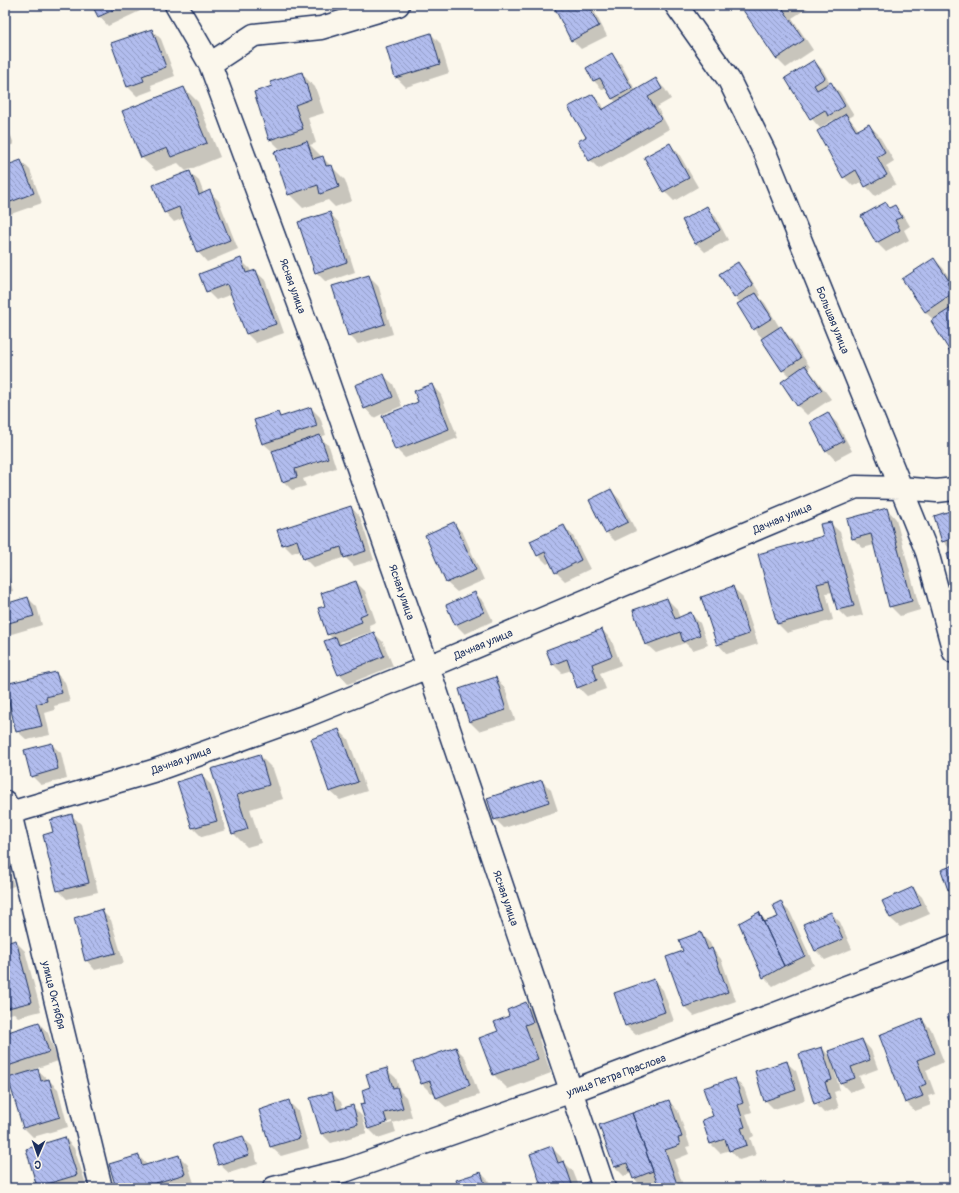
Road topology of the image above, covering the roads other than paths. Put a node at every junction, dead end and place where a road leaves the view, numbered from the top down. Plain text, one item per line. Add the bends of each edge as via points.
1 (176, 5) edge
2 (398, 5) edge
3 (676, 5) edge
4 (210, 64) junction
5 (900, 488) junction
6 (954, 489) edge
7 (954, 652) edge
8 (428, 667) junction
9 (8, 808) edge
10 (954, 946) edge
11 (572, 1091) junction
12 (102, 1188) edge
13 (274, 1188) edge
14 (604, 1188) edge

1 - 4 street, Ясная улица
2 - 4 street via 321,28 254,35
3 - 5 street, Большая улица via 729,80 766,155
4 - 8 street, Ясная улица via 321,363
5 - 6 street, Дачная улица via 938,491
5 - 7 street, Большая улица via 927,552
5 - 8 street, Дачная улица via 856,487
8 - 9 street, Дачная улица via 306,716 153,771
8 - 11 street, Ясная улица
9 - 12 street, улица Октября
10 - 11 street, улица Петра Праслова
11 - 13 street, улица Петра Праслова via 347,1170
11 - 14 street, Ясная улица

